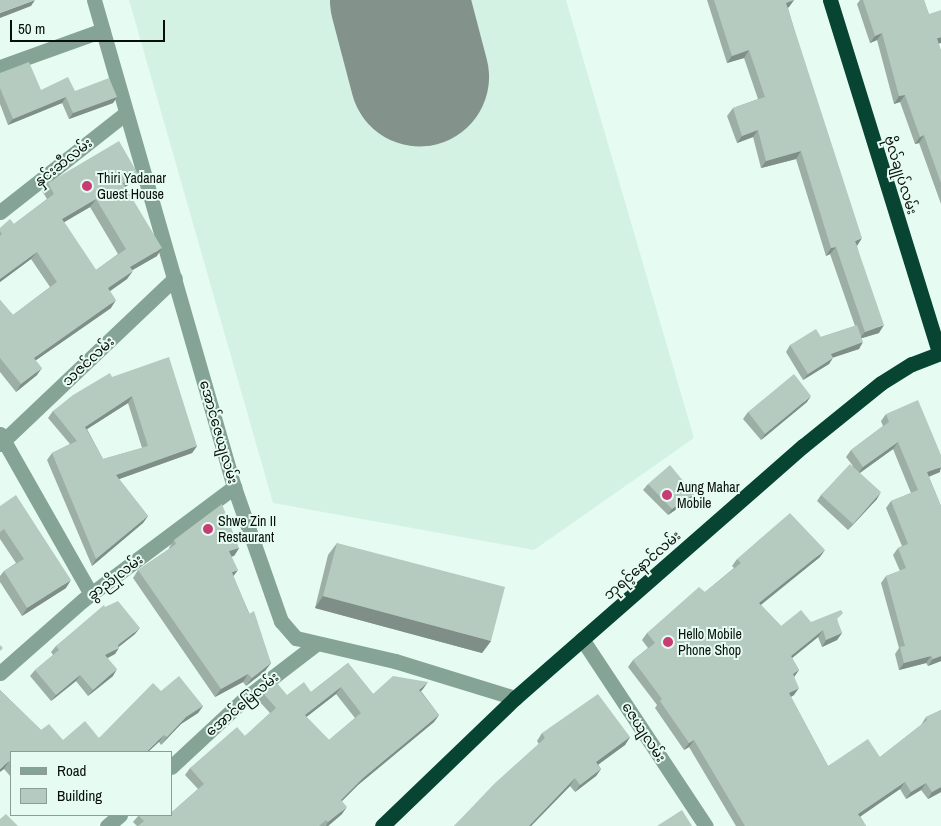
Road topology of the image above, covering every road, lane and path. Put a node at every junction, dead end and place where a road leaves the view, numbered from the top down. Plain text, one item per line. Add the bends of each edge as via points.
1 (94, 0) edge
2 (830, 0) edge
3 (103, 30) junction
4 (0, 67) edge
5 (126, 113) junction
6 (0, 212) edge
7 (175, 278) junction
8 (940, 355) edge
9 (1, 439) edge
10 (234, 487) junction
11 (91, 594) junction
12 (582, 639) junction
13 (316, 644) junction
14 (0, 673) edge
15 (515, 698) junction
16 (172, 766) edge
17 (119, 816) edge
18 (107, 826) edge
19 (382, 826) edge
20 (706, 826) edge

1 - 3 street, အောင်ဇေယျလမ်း
2 - 8 highway, ဗိုလ်ချုပ်လမ်း
3 - 4 street
3 - 5 street, အောင်ဇေယျလမ်း
5 - 6 street, နှင်းဆီလမ်း
5 - 7 street, အောင်ဇေယျလမ်း
7 - 9 street, သဇင်လမ်း
7 - 10 street, အောင်ဇေယျလမ်း
8 - 12 highway, ဘုရင့်နောင်လမ်း via 912,364 881,383
9 - 11 street
10 - 11 street, ခွာညိုလမ်း
10 - 13 street, အောင်ဇေယျလမ်း via 281,621 296,638
11 - 14 street, ခွာညိုလမ်း
12 - 15 highway, ဘုရင့်နောင်လမ်း
12 - 20 street, ဇေယျလမ်း
13 - 15 street, အောင်ဇေယျလမ်း via 395,661
13 - 16 street, အောင်မြေလမ်း via 244,700
15 - 19 highway, ဘုရင့်နောင်လမ်း
17 - 18 street

